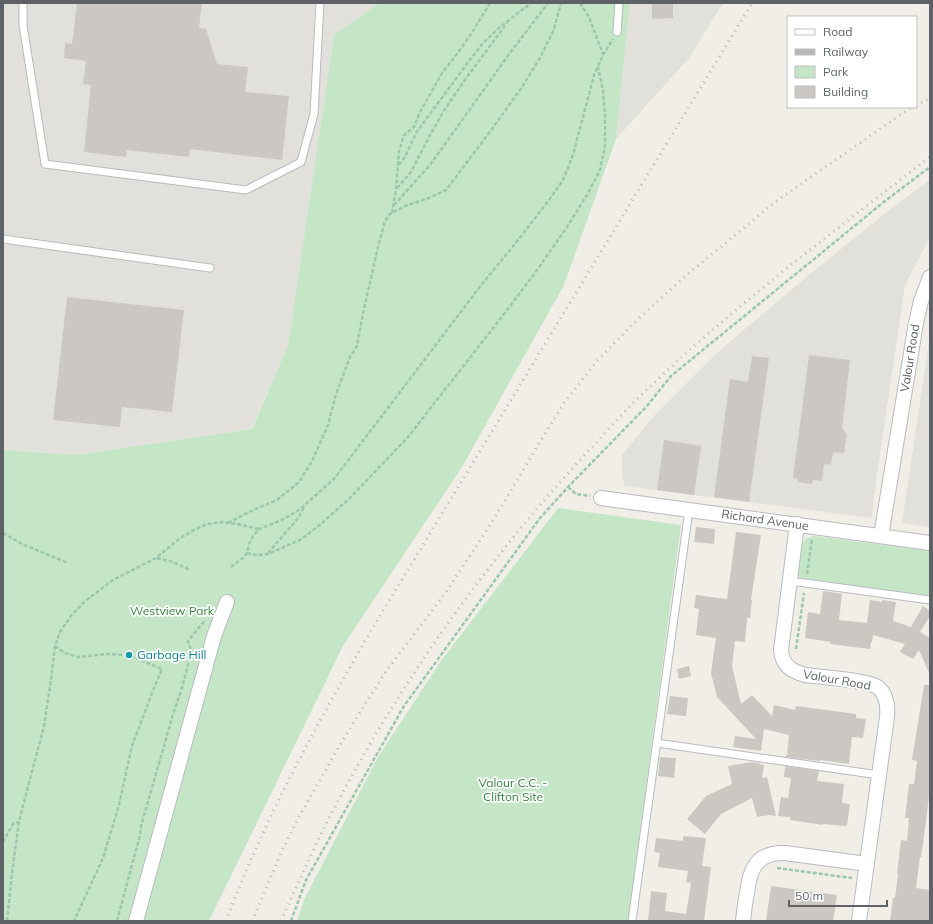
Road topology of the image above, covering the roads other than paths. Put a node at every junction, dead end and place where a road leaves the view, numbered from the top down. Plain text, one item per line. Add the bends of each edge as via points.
1 (23, 3) edge
2 (320, 3) edge
3 (618, 3) edge
4 (617, 32) road end
5 (3, 240) edge
6 (210, 268) dead end
7 (930, 277) edge
8 (601, 498) road end
9 (689, 510) junction
10 (798, 524) junction
11 (881, 536) junction
12 (930, 542) edge
13 (790, 581) junction
14 (930, 600) edge
15 (227, 602) dead end
16 (656, 743) junction
17 (879, 775) junction
18 (867, 864) junction
19 (136, 921) edge
20 (632, 921) edge
21 (743, 921) edge
22 (859, 921) edge

1 - 2 lane via 23,24 45,164 246,190 301,162 314,114
3 - 4 lane
5 - 6 lane
7 - 11 street, Valour Road via 916,323
8 - 9 street, Richard Avenue
9 - 10 street, Richard Avenue
9 - 16 lane
10 - 11 street, Richard Avenue
10 - 13 street, Valour Road
11 - 12 street, Richard Avenue
13 - 14 lane
13 - 17 street, Valour Road via 781,650 782,660 798,673 863,682 876,686 881,691 888,712
15 - 19 street via 214,636
16 - 17 lane
16 - 20 lane
17 - 18 street, Valour Road
18 - 21 street via 778,853 767,856 758,861 750,874
18 - 22 street, Valour Road

